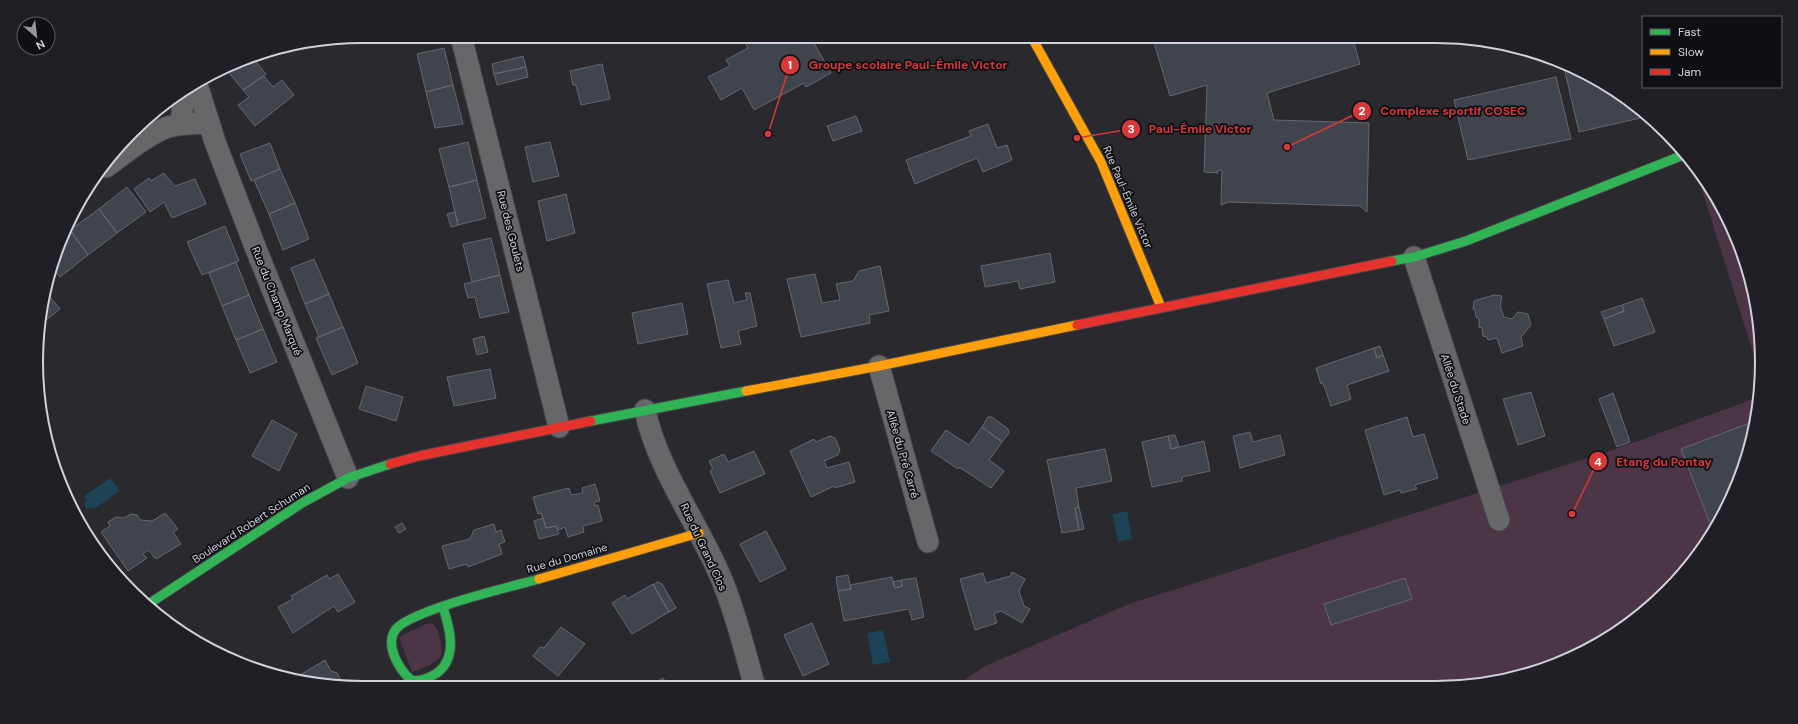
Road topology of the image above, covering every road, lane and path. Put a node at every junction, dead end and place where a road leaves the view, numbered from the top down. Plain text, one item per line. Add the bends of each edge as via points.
1 (463, 43) edge
2 (1035, 43) edge
3 (197, 89) edge
4 (183, 98) edge
5 (208, 123) junction
6 (185, 124) junction
7 (144, 131) edge
8 (123, 151) edge
9 (1680, 157) edge
10 (1414, 257) junction
11 (1161, 307) junction
12 (879, 366) junction
13 (644, 410) junction
14 (559, 427) junction
15 (348, 478) junction
16 (1499, 520) dead end
17 (699, 533) junction
18 (928, 542) dead end
19 (152, 602) edge
20 (443, 607) junction
21 (753, 681) edge

1 - 14 street, Rue des Goulets
2 - 11 street, Rue Paul-Émile Victor via 1101,162
3 - 5 street, Rue du Champ Marqué
4 - 6 street via 182,114
5 - 6 street
5 - 15 street, Rue du Champ Marqué
6 - 7 street
7 - 8 street
9 - 10 street, Boulevard Robert Schuman via 1466,241
10 - 11 street, Boulevard Robert Schuman
10 - 16 street, Allée du Stade
11 - 12 street, Boulevard Robert Schuman
12 - 13 street, Boulevard Robert Schuman
12 - 18 street, Allée du Pré Carré
13 - 14 street, Boulevard Robert Schuman
13 - 17 street, Rue du Grand Clos via 652,438
14 - 15 street, Boulevard Robert Schuman via 419,456
15 - 19 street, Boulevard Robert Schuman via 302,503
17 - 20 street, Rue du Domaine
17 - 21 street, Rue du Grand Clos via 719,574 735,616
20 - 20 street, Rue du Domaine via 425,613 397,628 392,636 392,652 410,680 424,681 441,671 449,661 449,630

